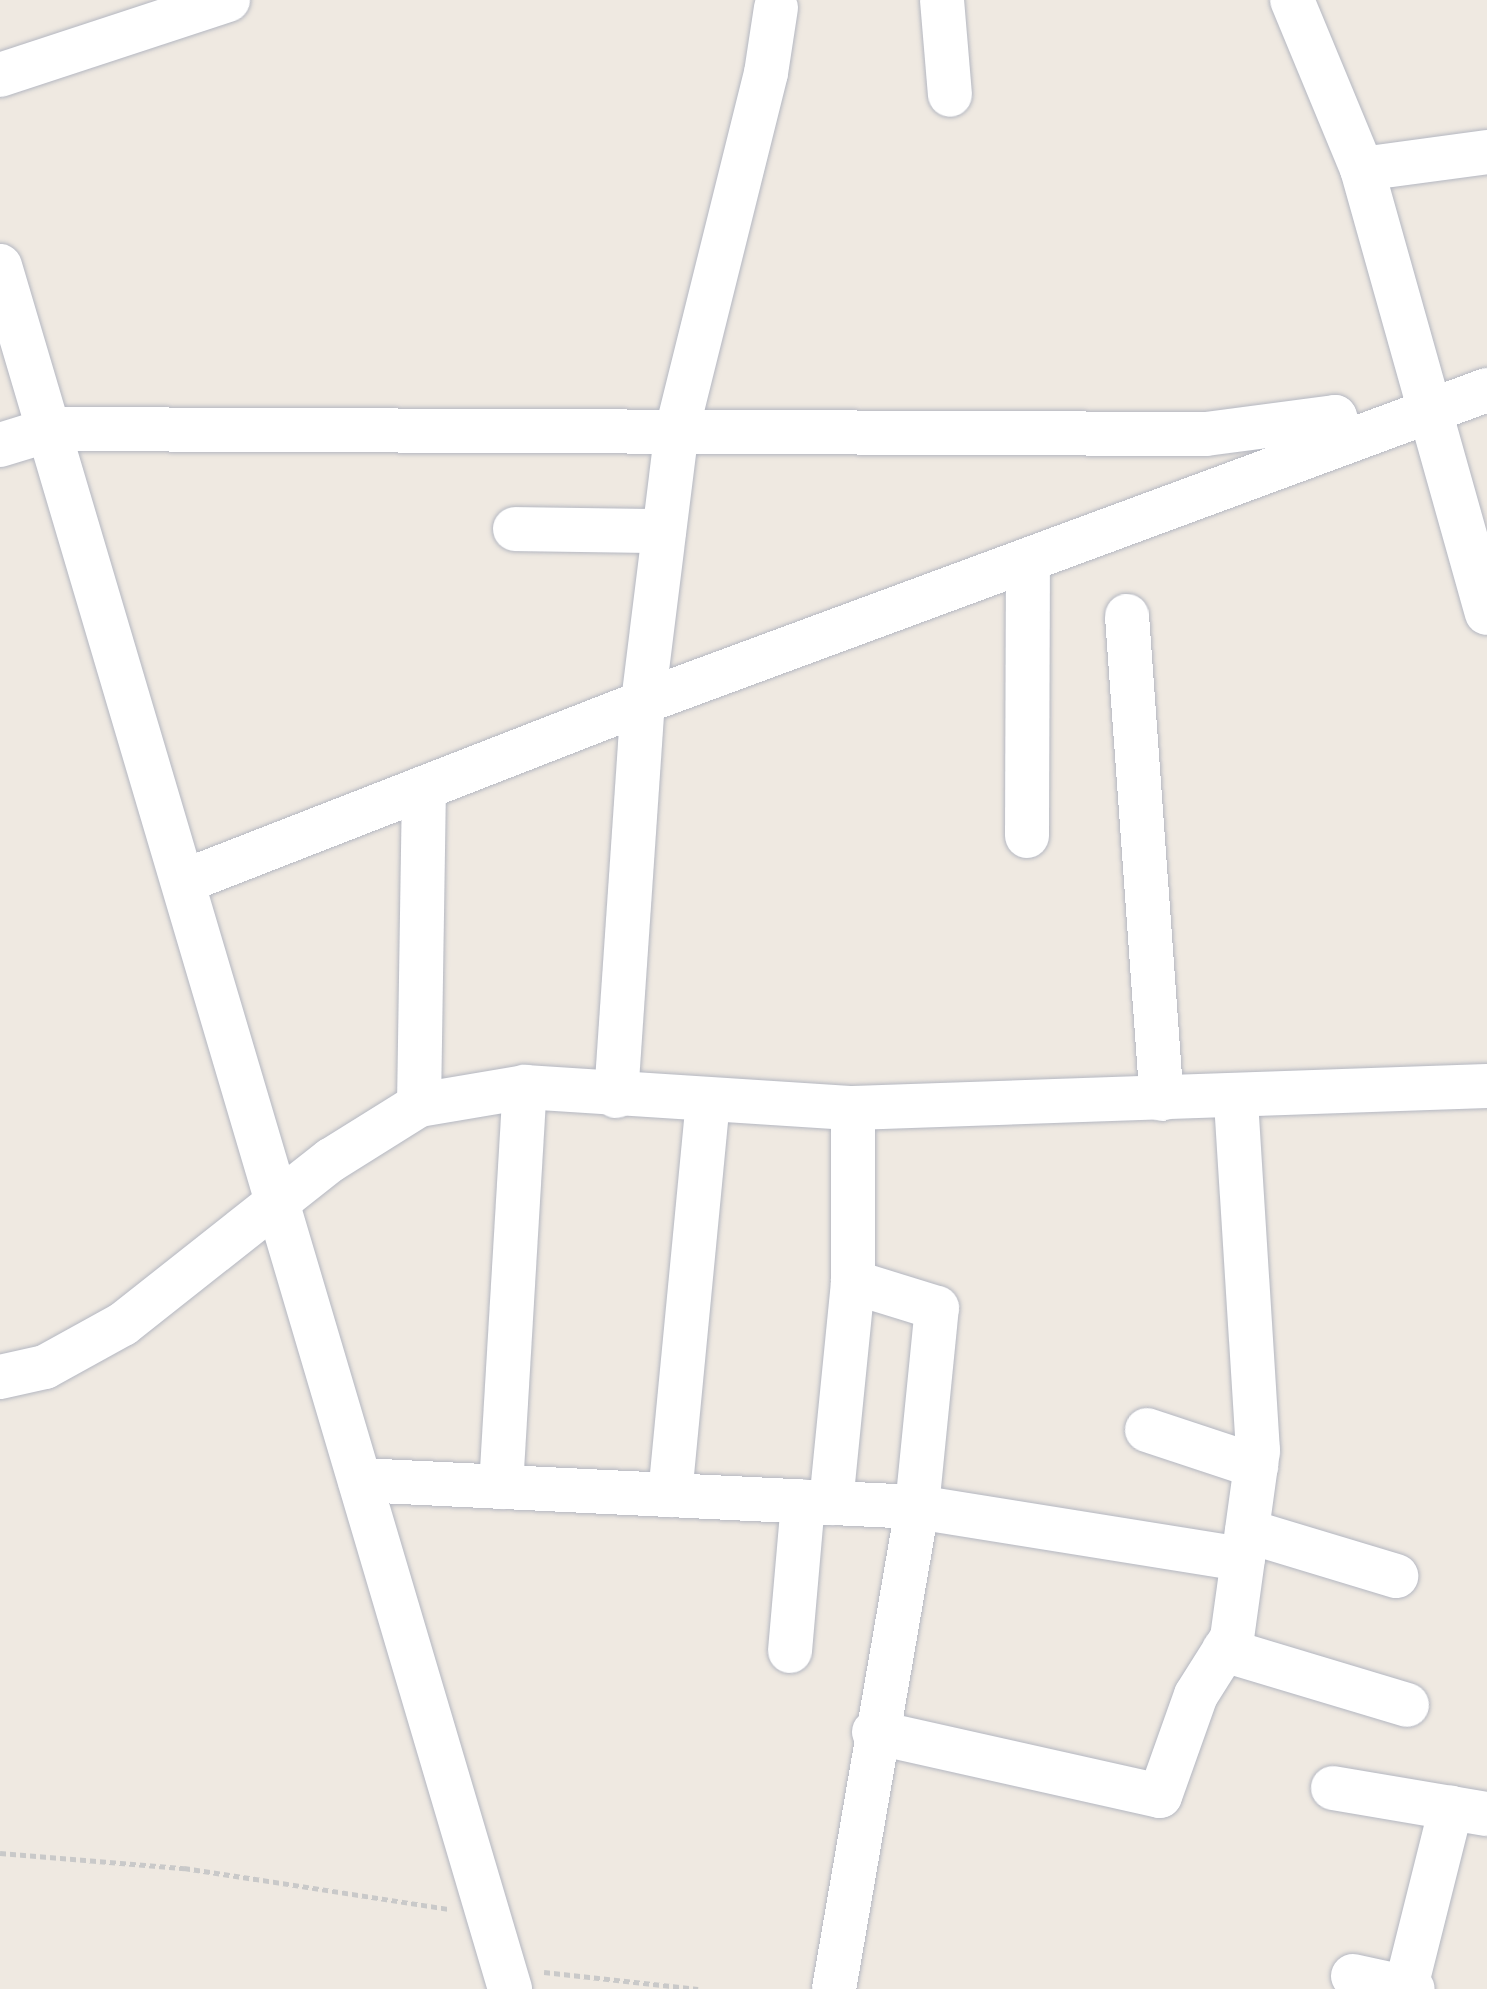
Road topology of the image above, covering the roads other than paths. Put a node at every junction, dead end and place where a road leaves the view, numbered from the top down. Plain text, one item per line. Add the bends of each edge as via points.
1 (228, 0) edge
2 (942, 0) edge
3 (1292, 0) edge
4 (776, 8) dead end
5 (0, 75) edge
6 (950, 95) dead end
7 (1487, 152) edge
8 (1362, 169) junction
9 (0, 266) edge
10 (1487, 390) edge
11 (1430, 411) junction
12 (52, 429) junction
13 (677, 430) junction
14 (1343, 443) junction
15 (0, 445) edge
16 (515, 529) dead end
17 (664, 531) junction
18 (1028, 560) junction
19 (1487, 613) edge
20 (1127, 616) dead end
21 (643, 702) junction
22 (424, 788) junction
23 (1027, 836) dead end
24 (185, 881) junction
25 (1487, 1086) edge
26 (525, 1087) junction
27 (616, 1096) junction
28 (1236, 1097) junction
29 (1162, 1099) junction
30 (708, 1101) junction
31 (419, 1105) junction
32 (853, 1108) junction
33 (281, 1200) junction
34 (853, 1282) junction
35 (0, 1377) edge
36 (1147, 1430) dead end
37 (1256, 1466) junction
38 (360, 1480) junction
39 (501, 1487) junction
40 (670, 1495) junction
41 (817, 1503) junction
42 (917, 1507) junction
43 (1245, 1545) junction
44 (1396, 1576) dead end
45 (1224, 1650) junction
46 (790, 1651) dead end
47 (1407, 1705) dead end
48 (874, 1732) junction
49 (1333, 1788) dead end
50 (1469, 1811) edge
51 (1353, 1976) dead end
52 (507, 1978) edge
53 (1409, 1988) edge
54 (834, 1989) edge

1 - 5 street
2 - 6 street
3 - 8 street
4 - 13 street via 766,73
7 - 8 street
8 - 11 street
9 - 12 street
10 - 11 street
11 - 14 street
11 - 19 street
12 - 13 street
12 - 15 street
12 - 24 street
13 - 14 street via 1206,434 1335,417
13 - 17 street
14 - 18 street
16 - 17 street
17 - 21 street
18 - 21 street
18 - 23 street
20 - 29 street
21 - 22 street
21 - 27 street
22 - 24 street
22 - 31 street
24 - 33 street
25 - 28 street
26 - 27 street
26 - 31 street
26 - 39 street
27 - 30 street
28 - 29 street
28 - 37 street
29 - 32 street
30 - 32 street
30 - 40 street
31 - 33 street
32 - 34 street
33 - 35 street via 123,1324 45,1367
33 - 38 street
34 - 41 street
34 - 42 street via 937,1308
36 - 37 street
37 - 43 street
38 - 39 street
38 - 52 street
39 - 40 street
40 - 41 street
41 - 42 street
41 - 46 street
42 - 43 street
42 - 48 street
43 - 44 street
43 - 45 street
45 - 47 street
45 - 48 street via 1196,1695 1160,1796
48 - 54 street
49 - 50 street
50 - 53 street
51 - 53 street

